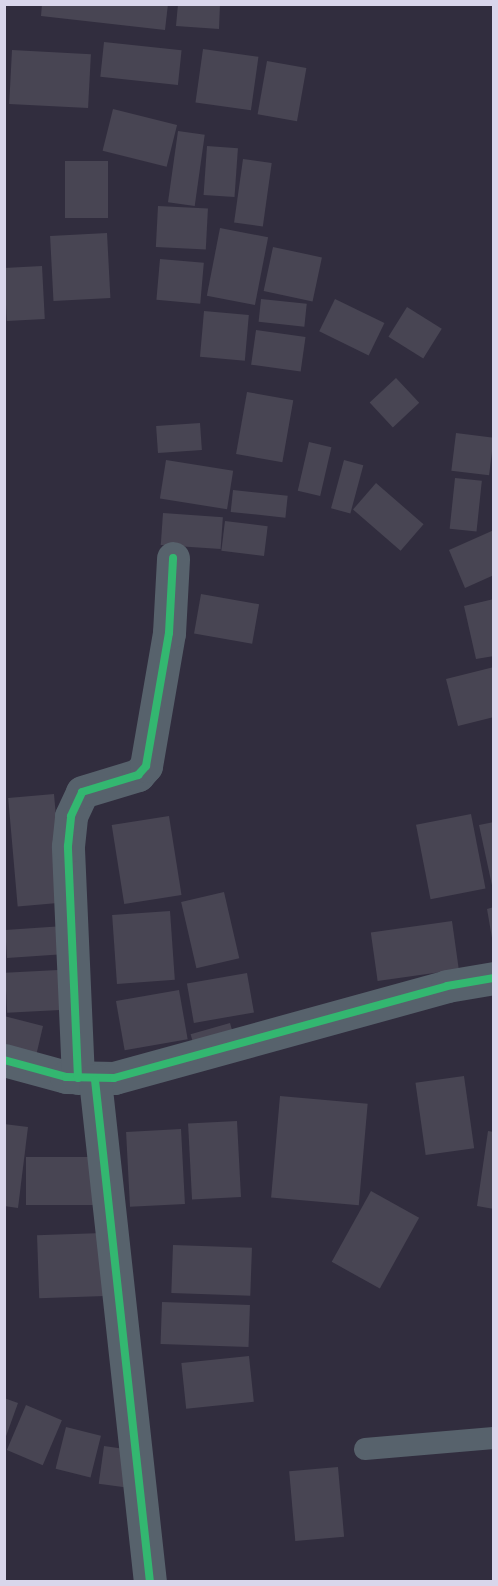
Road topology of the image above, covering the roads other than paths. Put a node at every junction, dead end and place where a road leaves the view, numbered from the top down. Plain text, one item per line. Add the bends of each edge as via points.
1 (173, 558) dead end
2 (494, 978) edge
3 (4, 1060) edge
4 (86, 1079) junction
5 (494, 1438) edge
6 (365, 1449) dead end
7 (150, 1581) edge

1 - 4 street via 169,633 146,766 138,775 93,785 82,792 71,816 68,846
2 - 4 street via 426,992 139,1073
3 - 4 street
4 - 7 street
5 - 6 lane

